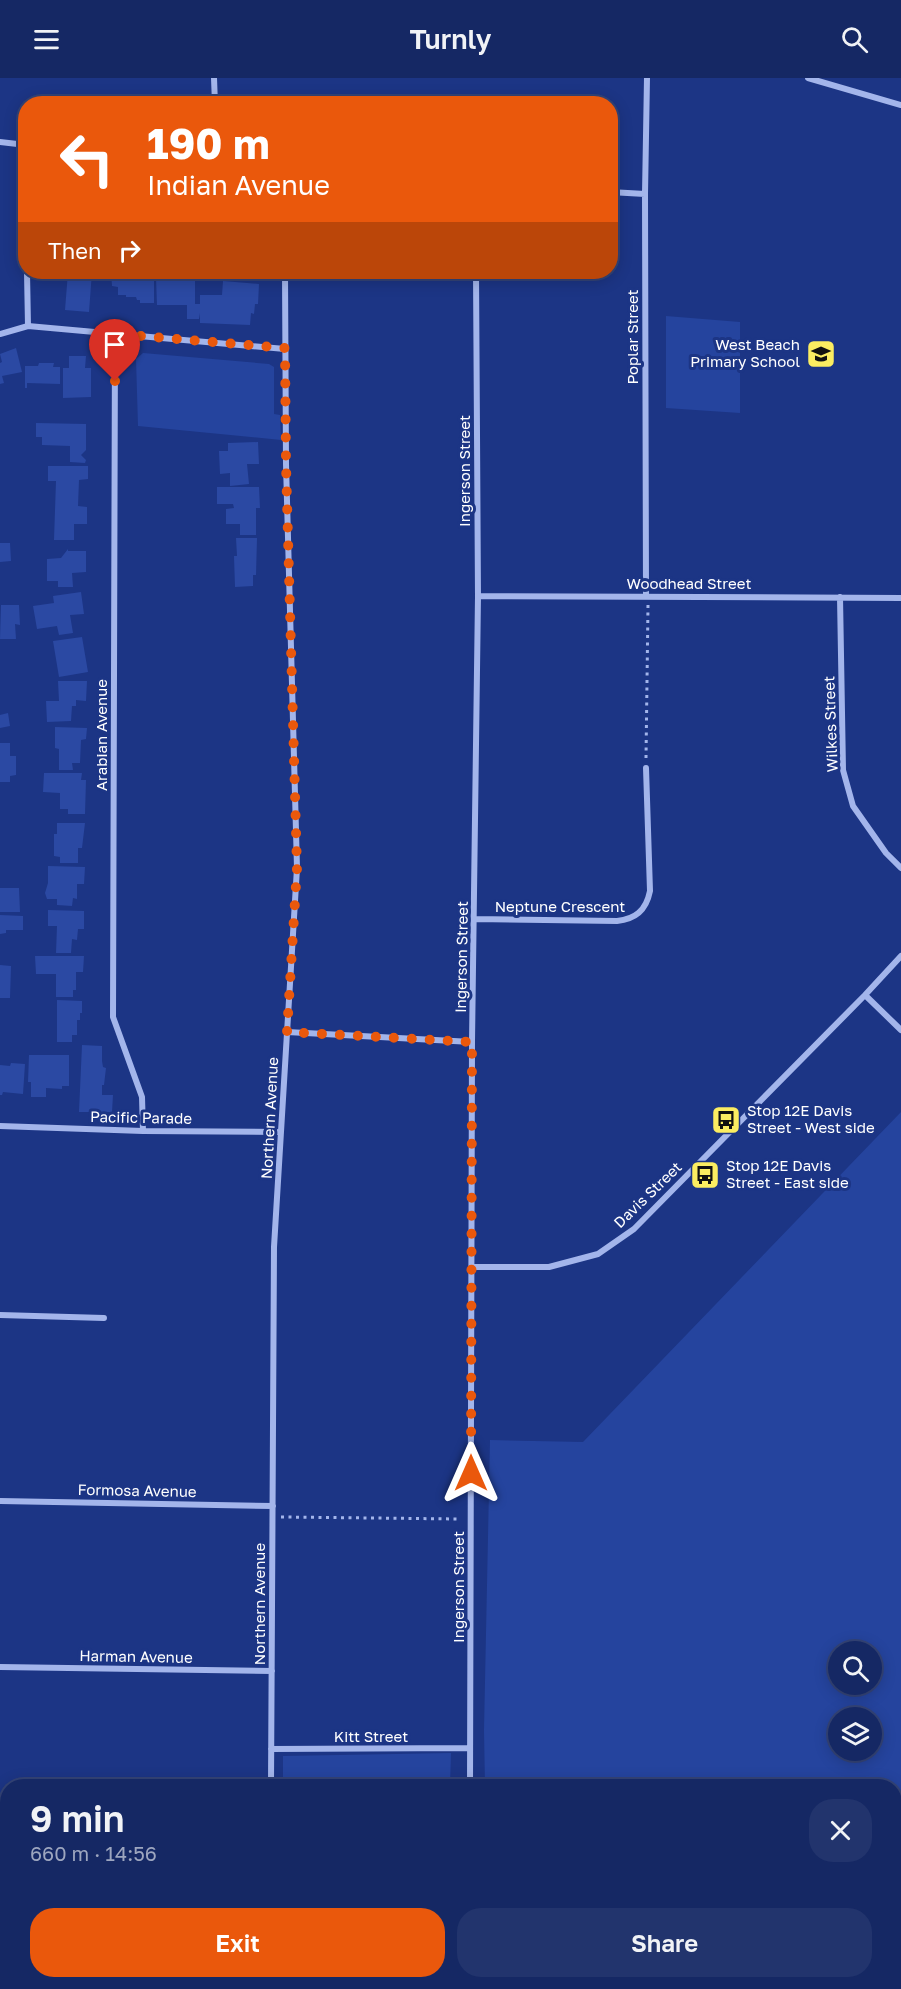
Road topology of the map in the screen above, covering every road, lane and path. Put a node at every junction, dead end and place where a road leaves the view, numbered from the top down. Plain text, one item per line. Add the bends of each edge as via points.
1 (214, 78) edge
2 (647, 78) edge
3 (808, 78) edge
4 (214, 96) edge
5 (901, 105) edge
6 (0, 142) edge
7 (18, 144) edge
8 (618, 192) edge
9 (645, 194) junction
10 (27, 279) edge
11 (285, 279) edge
12 (476, 279) edge
13 (28, 326) junction
14 (0, 334) edge
15 (116, 334) junction
16 (285, 348) junction
17 (478, 596) junction
18 (646, 596) junction
19 (840, 597) junction
20 (901, 598) edge
21 (646, 768) joint
22 (901, 868) edge
23 (475, 919) junction
24 (901, 956) edge
25 (865, 995) junction
26 (901, 1030) edge
27 (287, 1032) junction
28 (472, 1042) junction
29 (0, 1126) edge
30 (143, 1131) junction
31 (281, 1132) junction
32 (472, 1268) junction
33 (0, 1315) edge
34 (104, 1318) dead end
35 (0, 1501) edge
36 (273, 1506) junction
37 (273, 1517) junction
38 (471, 1519) junction
39 (0, 1667) edge
40 (272, 1671) junction
41 (470, 1748) junction
42 (271, 1749) junction
43 (271, 1779) edge
44 (470, 1779) edge

1 - 4 street
2 - 9 street, Poplar Street
3 - 5 street
6 - 7 street
8 - 9 street
9 - 18 street, Poplar Street
10 - 13 street
11 - 16 street, Northern Avenue
12 - 17 street, Ingerson Street
13 - 14 street
13 - 15 street
15 - 16 street
15 - 30 street, Arabian Avenue via 114,1017 142,1097
16 - 27 street, Northern Avenue via 297,868
17 - 18 street, Woodhead Street
17 - 23 street, Ingerson Street
18 - 19 street, Woodhead Street
18 - 21 path
19 - 20 street, Woodhead Street
19 - 22 street, Wilkes Street via 843,770 853,806
21 - 23 street, Neptune Crescent via 650,891 645,906 635,917 617,921
23 - 28 street, Ingerson Street
24 - 25 street, Davis Street
25 - 26 street
25 - 32 street, Davis Street via 634,1229 598,1254 549,1267
27 - 28 street
27 - 31 street, Northern Avenue
28 - 32 street, Ingerson Street
29 - 30 street, Pacific Parade
30 - 31 street, Pacific Parade
31 - 36 street, Northern Avenue via 274,1247
32 - 38 street, Ingerson Street
33 - 34 street
35 - 36 street, Formosa Avenue
36 - 37 street, Northern Avenue
37 - 38 path
37 - 40 street, Northern Avenue
38 - 41 street, Ingerson Street
39 - 40 street, Harman Avenue
40 - 42 street, Northern Avenue
41 - 42 street, Kitt Street
41 - 44 street, Ingerson Street
42 - 43 street, Northern Avenue

